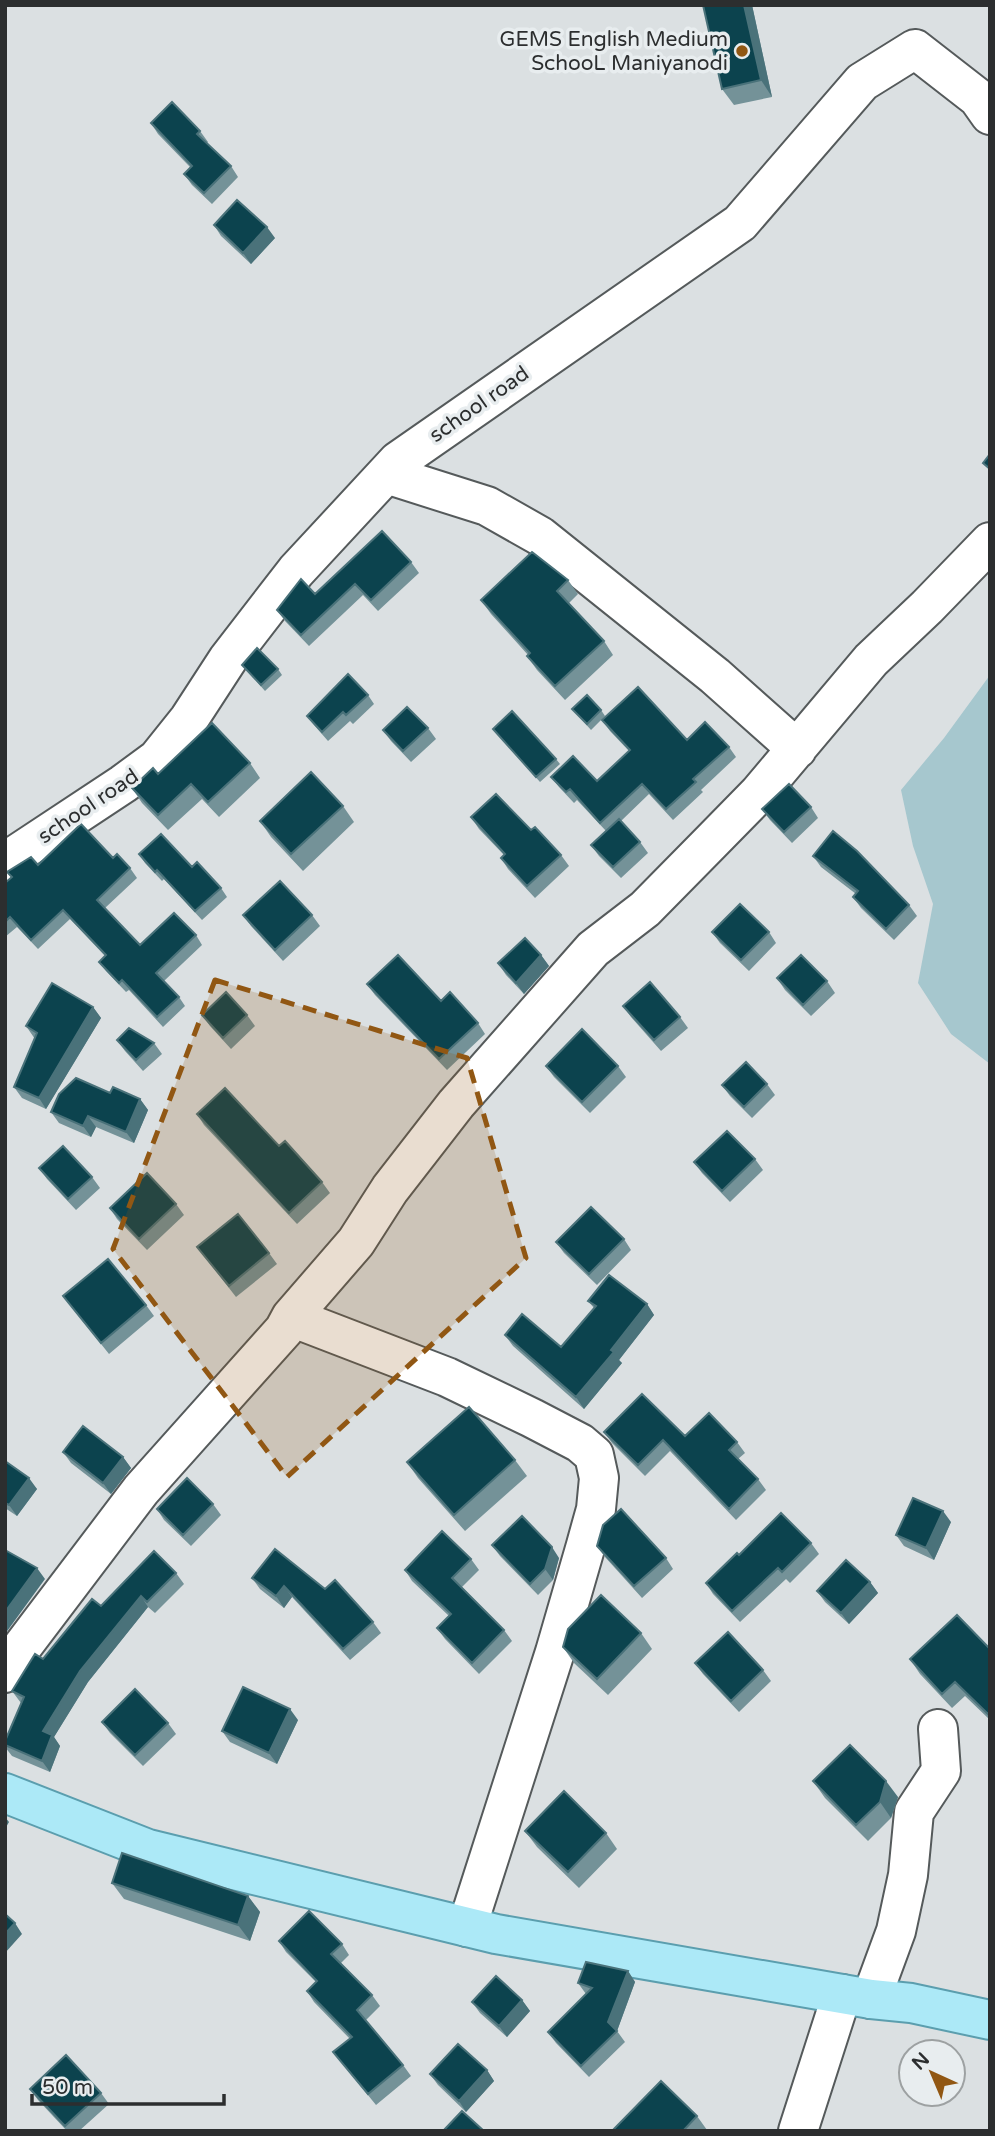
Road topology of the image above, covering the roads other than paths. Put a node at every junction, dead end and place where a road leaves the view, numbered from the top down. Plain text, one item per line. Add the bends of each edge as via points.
1 (990, 115) edge
2 (386, 474) junction
3 (990, 542) edge
4 (797, 749) junction
5 (5, 862) edge
6 (291, 1317) junction
7 (5, 1673) edge
8 (938, 1729) dead end
9 (5, 1793) edge
10 (467, 1927) junction
11 (857, 1996) junction
12 (990, 2020) edge
13 (798, 2131) edge

1 - 2 street, school road via 978,98 915,49 862,82 740,223 398,461
2 - 4 street via 487,506 540,536 715,676
2 - 5 street, school road via 296,571 157,759
3 - 4 street via 871,660
4 - 6 street via 645,909 593,949 456,1104 390,1189 356,1242
6 - 7 street via 141,1490
6 - 10 street via 447,1377 580,1443 594,1455 596,1509
8 - 11 street via 941,1771 914,1812 896,1931
9 - 10 main road via 148,1849
10 - 11 main road
11 - 12 main road
11 - 13 street

